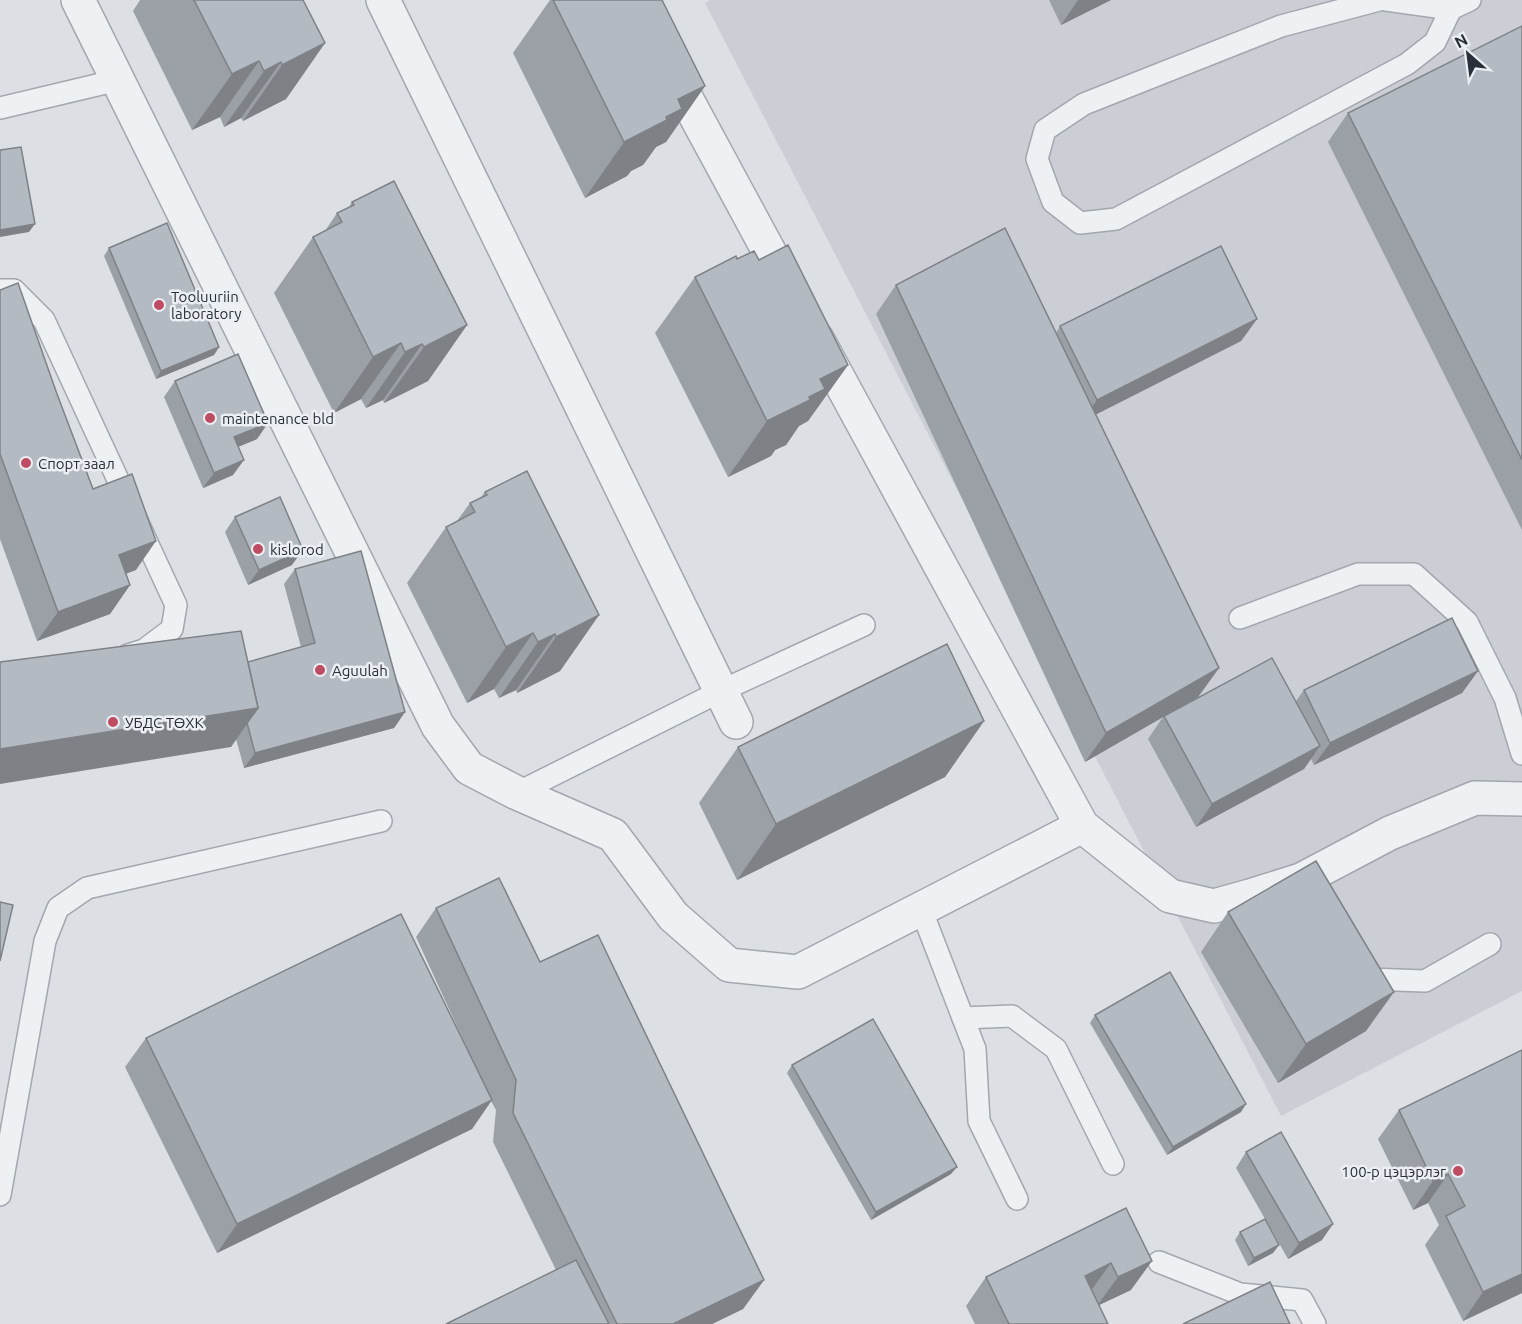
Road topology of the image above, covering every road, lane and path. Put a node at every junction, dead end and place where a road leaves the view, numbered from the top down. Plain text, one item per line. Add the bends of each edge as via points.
1 (78, 0) edge
2 (383, 0) edge
3 (633, 0) edge
4 (1379, 0) edge
5 (1386, 0) edge
6 (1470, 0) edge
7 (1451, 9) junction
8 (118, 80) junction
9 (0, 108) edge
10 (0, 290) edge
11 (1240, 618) dead end
12 (864, 625) dead end
13 (110, 661) edge
14 (721, 691) junction
15 (736, 722) dead end
16 (1522, 754) edge
17 (517, 793) junction
18 (1522, 799) edge
19 (381, 821) dead end
20 (1082, 826) junction
21 (921, 909) junction
22 (1491, 944) dead end
23 (1344, 961) edge
24 (963, 1018) junction
25 (1113, 1164) dead end
26 (0, 1195) edge
27 (1017, 1199) dead end
28 (1159, 1262) dead end
29 (1315, 1324) edge

1 - 8 street
2 - 14 street
3 - 20 street
4 - 7 lane via 1281,26 1084,104 1045,129 1037,159 1053,202 1080,223 1116,219 1407,64 1435,42
5 - 7 lane
6 - 7 lane
8 - 9 lane
8 - 17 street via 438,726 469,768
10 - 13 lane via 14,290 44,320 176,605 172,629 144,650
11 - 16 lane via 1358,574 1414,574 1467,622 1505,698
12 - 14 lane
14 - 15 street
14 - 17 lane
17 - 21 street via 614,835 673,916 729,965 798,972
18 - 20 street via 1475,798 1390,833 1306,890 1214,906 1170,896
19 - 26 lane via 87,888 58,908 45,941
20 - 21 street
21 - 24 lane
22 - 23 lane via 1425,981 1368,979
24 - 25 lane via 1012,1016 1056,1049
24 - 27 lane via 975,1049 979,1121
28 - 29 lane via 1240,1294 1302,1300

